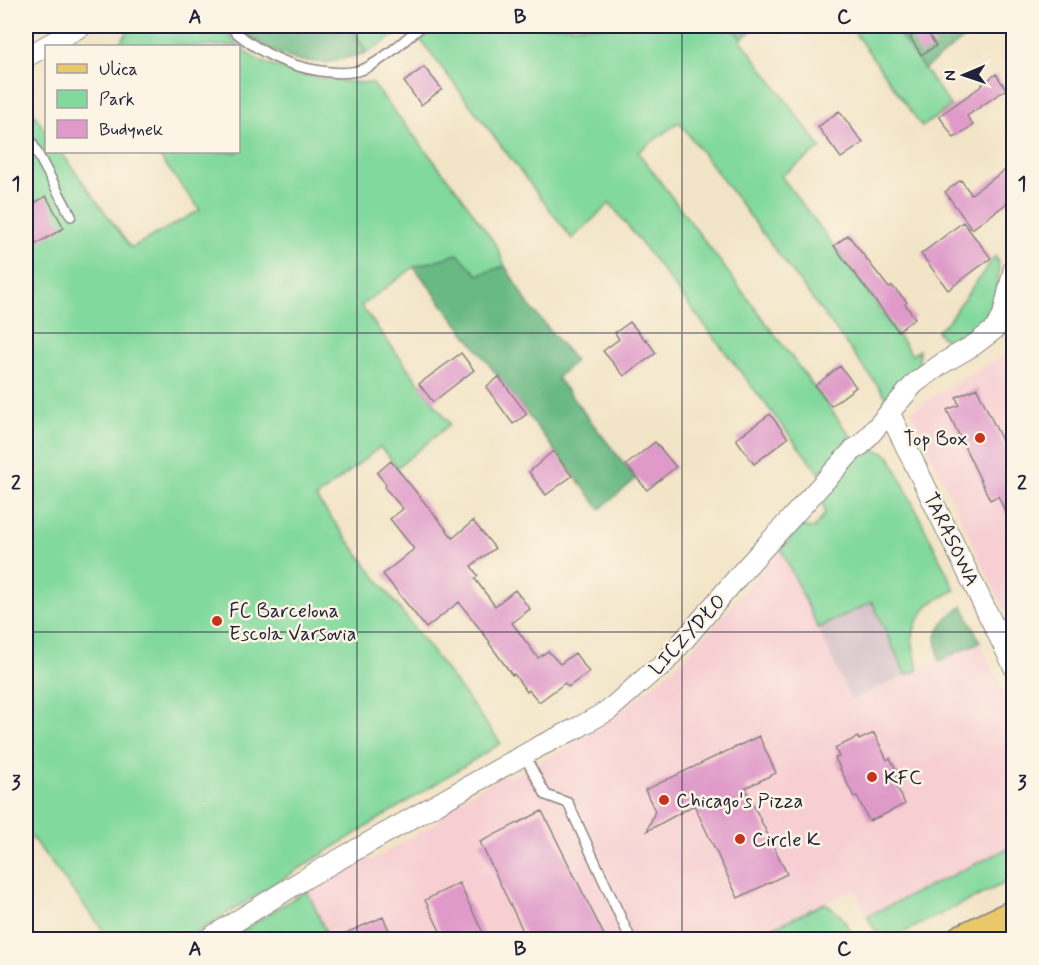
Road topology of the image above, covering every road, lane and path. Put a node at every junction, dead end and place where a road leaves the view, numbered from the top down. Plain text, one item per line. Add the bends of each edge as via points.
1 (82, 26) edge
2 (229, 26) edge
3 (422, 26) edge
4 (48, 45) edge
5 (45, 46) edge
6 (26, 57) edge
7 (26, 132) edge
8 (71, 216) dead end
9 (1014, 268) edge
10 (890, 412) junction
11 (1014, 667) edge
12 (524, 754) junction
13 (1014, 915) edge
14 (206, 939) edge
15 (632, 939) edge
16 (962, 939) edge

1 - 4 street
2 - 3 lane via 274,57 334,73 366,69
5 - 6 street
7 - 8 lane
9 - 10 street, LICZYDŁO via 1003,315 995,330 915,383
10 - 11 street, TARASOWA
10 - 12 street, LICZYDŁO via 742,572 661,667 609,710
12 - 14 street, LICZYDŁO
12 - 15 lane via 546,795 568,803
13 - 16 main road

